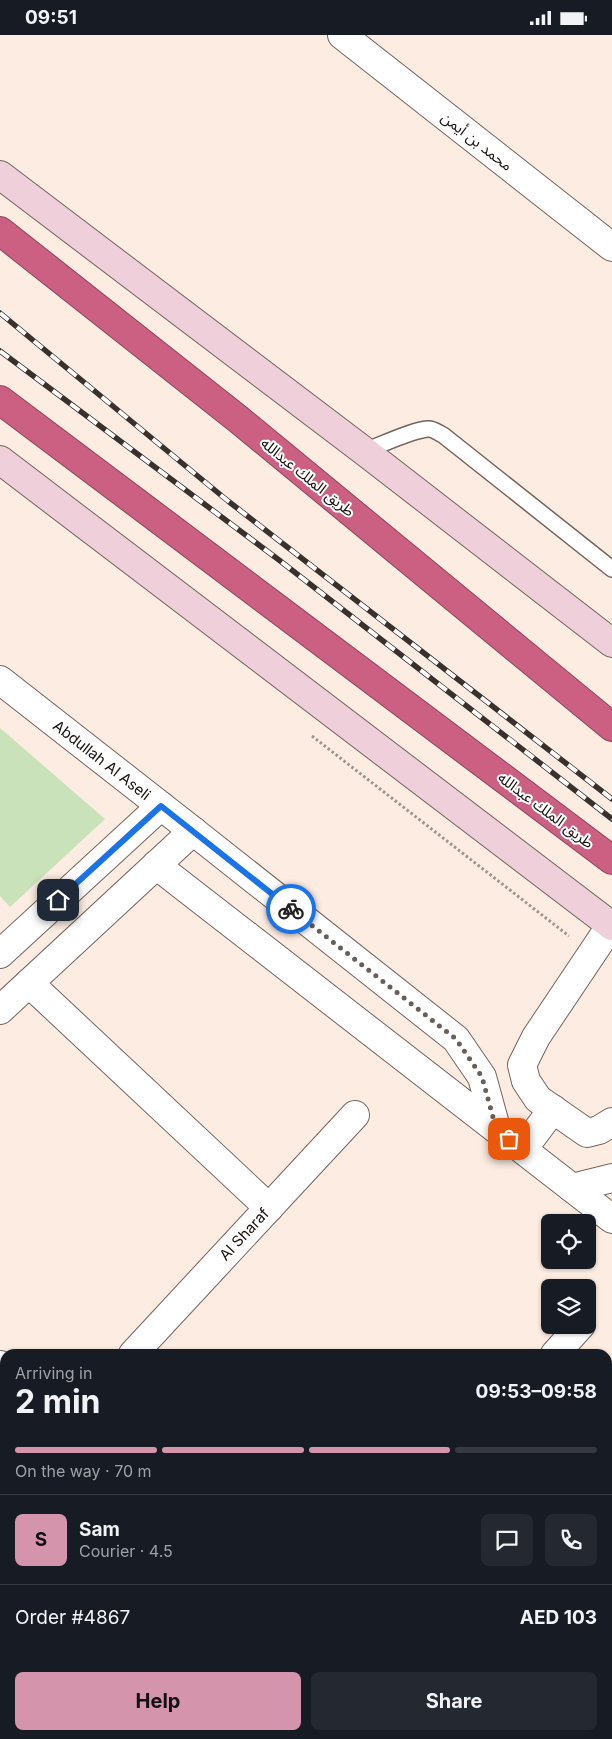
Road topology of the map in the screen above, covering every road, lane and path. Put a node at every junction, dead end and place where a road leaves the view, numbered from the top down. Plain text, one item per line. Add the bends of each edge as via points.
1 (342, 35) edge
2 (0, 175) edge
3 (0, 231) edge
4 (612, 247) edge
5 (0, 400) edge
6 (364, 451) junction
7 (0, 460) edge
8 (612, 569) edge
9 (612, 643) edge
10 (0, 681) edge
11 (612, 727) edge
12 (161, 806) junction
13 (193, 831) junction
14 (612, 860) edge
15 (156, 865) junction
16 (611, 925) edge
17 (5, 940) edge
18 (29, 983) junction
19 (0, 1010) edge
20 (553, 1109) junction
21 (355, 1115) dead end
22 (612, 1122) edge
23 (496, 1128) junction
24 (523, 1149) junction
25 (612, 1178) edge
26 (572, 1188) junction
27 (269, 1208) junction
28 (612, 1219) edge
29 (573, 1334) edge
30 (138, 1349) edge
31 (560, 1349) edge

1 - 4 street, محمد بن أيمن
2 - 6 street
3 - 11 highway, طريق الملك عبدالله via 238,419
5 - 14 highway, طريق الملك عبدالله
6 - 8 lane via 426,429 434,430
6 - 9 street
7 - 16 street
10 - 12 street, Abdullah Al Aseli
12 - 13 street, Abdullah Al Aseli
12 - 17 street
13 - 15 street
13 - 23 street, Abdullah Al Aseli via 456,1039 482,1077
15 - 18 street
15 - 23 street
16 - 20 street via 536,1037 522,1065 526,1081 538,1099
18 - 19 street
18 - 27 street
20 - 22 street via 587,1133
20 - 24 street
21 - 27 street, Al Sharaf
23 - 24 street
24 - 26 street
25 - 26 street
26 - 28 street
27 - 30 street, Al Sharaf
29 - 31 street

